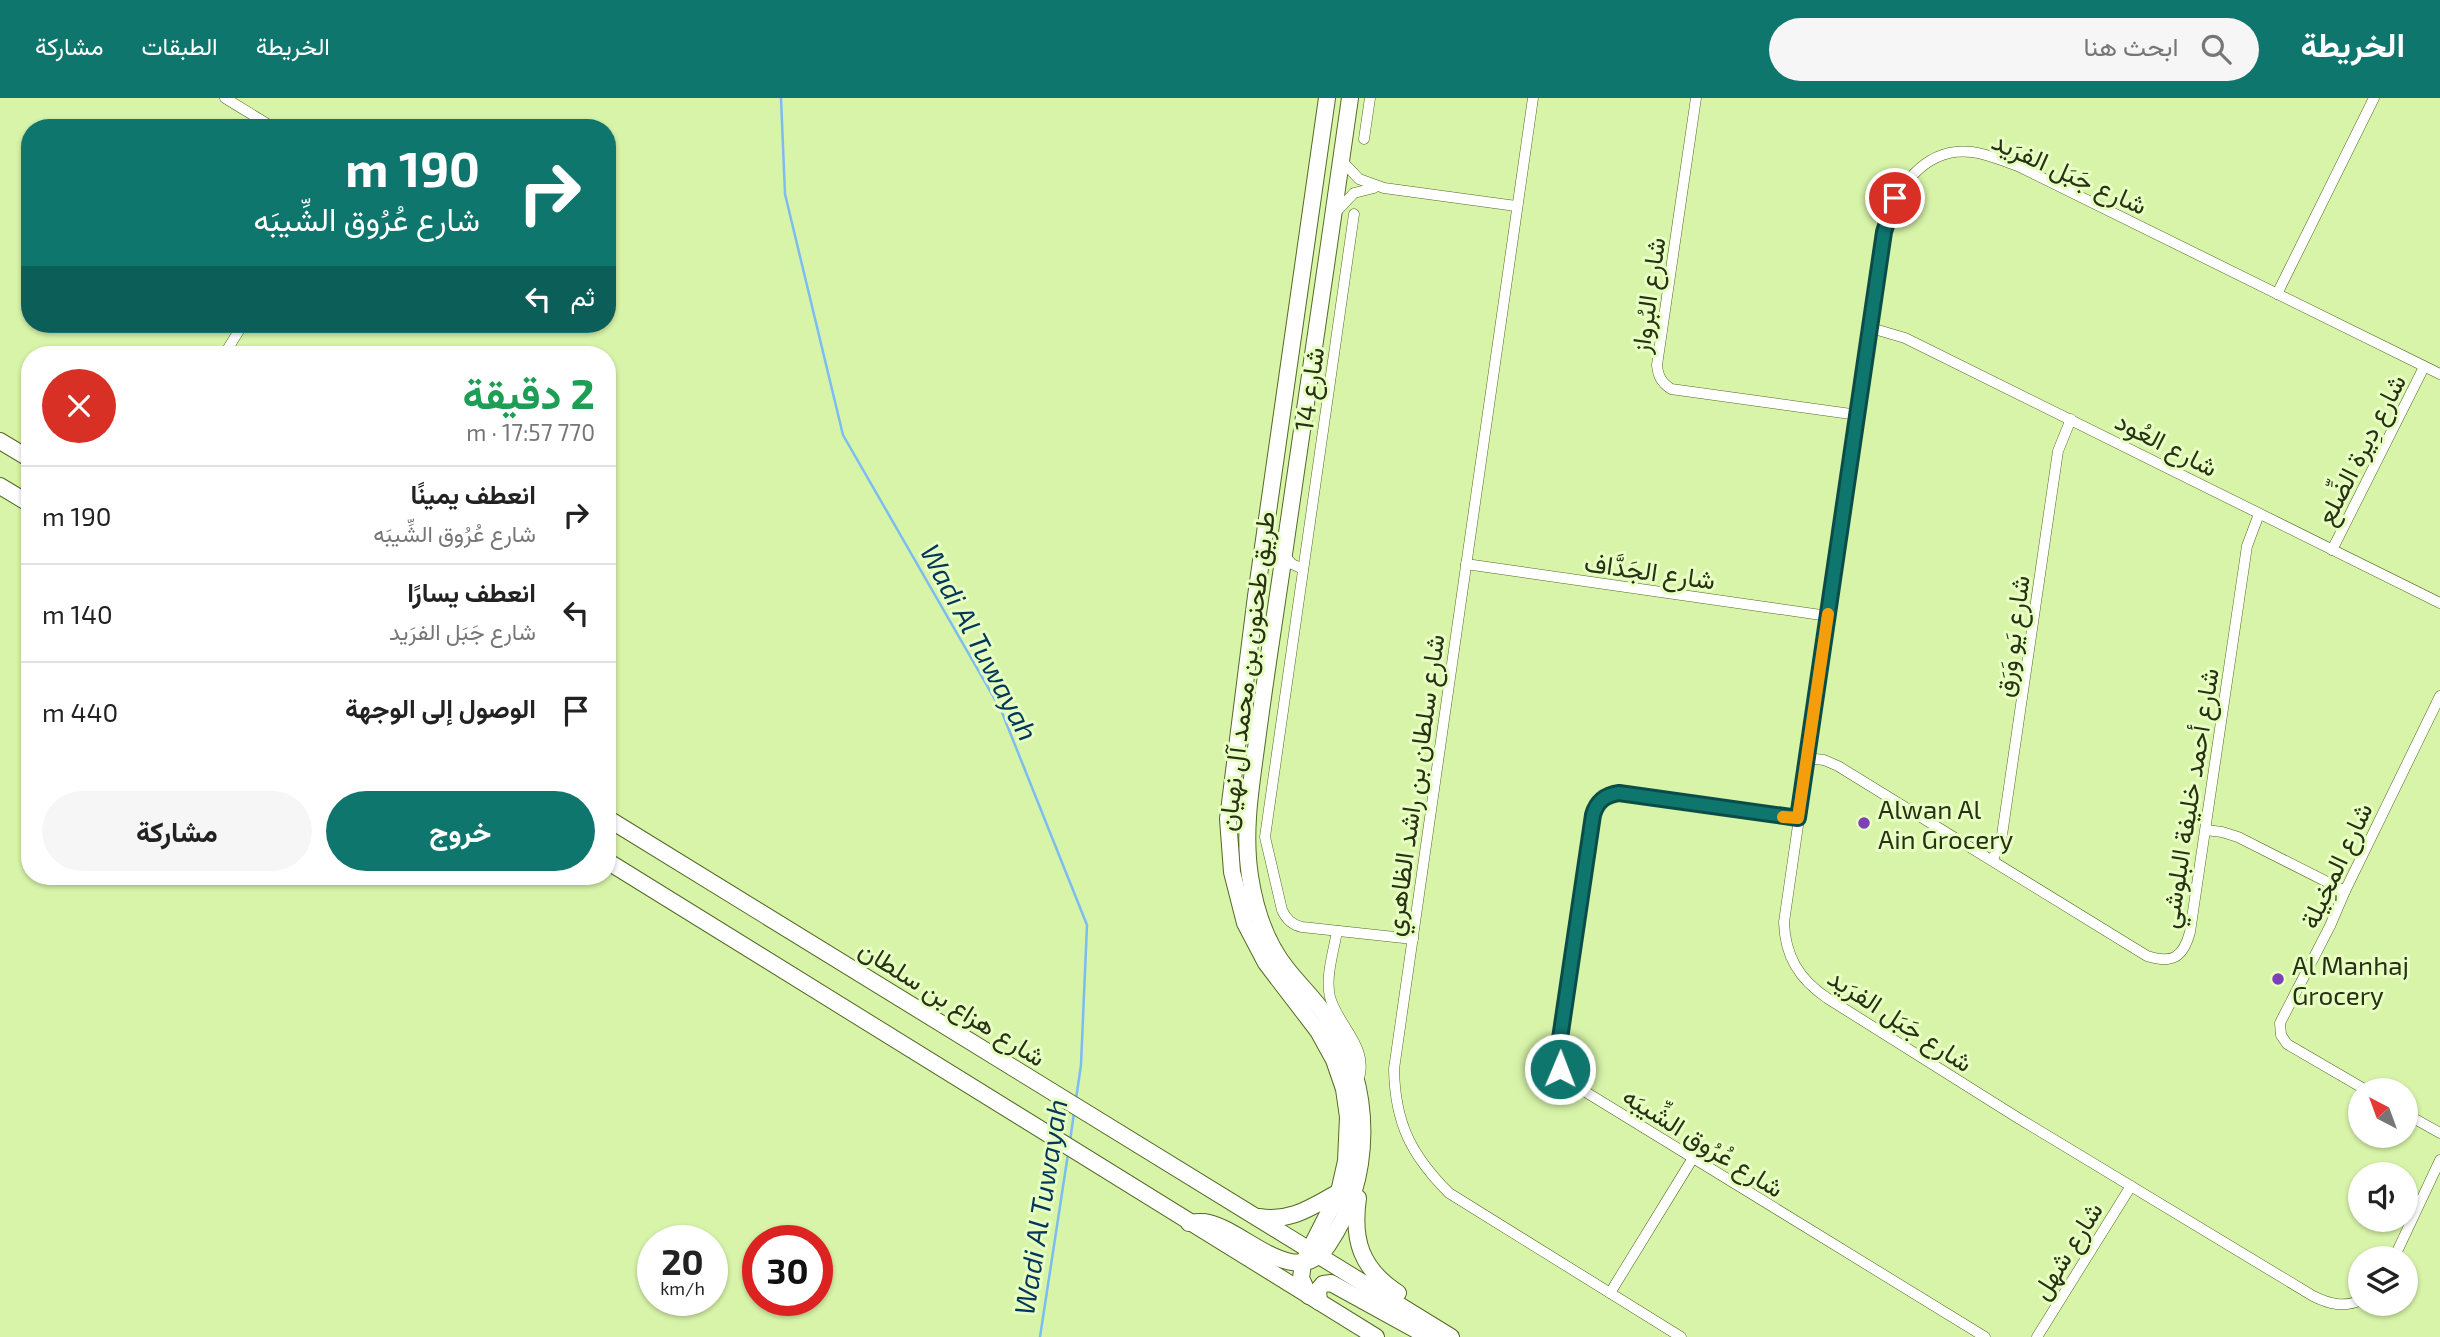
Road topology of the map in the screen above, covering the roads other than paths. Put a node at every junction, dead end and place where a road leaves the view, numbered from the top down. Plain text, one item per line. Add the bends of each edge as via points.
1 (225, 98) edge
2 (1327, 98) edge
3 (1350, 98) edge
4 (1370, 98) edge
5 (1532, 98) edge
6 (1696, 98) edge
7 (2372, 99) edge
8 (259, 119) edge
9 (1364, 139) dead end
10 (1341, 159) junction
11 (1384, 188) junction
12 (1516, 206) junction
13 (1354, 214) dead end
14 (1333, 216) junction
15 (2277, 294) junction
16 (1871, 328) junction
17 (2424, 367) junction
18 (2440, 374) edge
19 (1858, 415) junction
20 (2071, 419) junction
21 (0, 441) edge
22 (21, 454) edge
23 (0, 486) edge
24 (21, 499) edge
25 (2259, 514) junction
26 (2332, 550) junction
27 (1284, 555) junction
28 (1466, 564) junction
29 (1303, 569) junction
30 (1298, 593) junction
31 (1256, 596) junction
32 (1278, 596) junction
33 (2440, 603) edge
34 (1828, 616) junction
35 (2440, 696) edge
36 (1261, 715) junction
37 (1807, 758) junction
38 (1798, 818) junction
39 (616, 824) edge
40 (2206, 830) junction
41 (1993, 860) junction
42 (616, 867) edge
43 (2345, 891) junction
44 (1337, 931) junction
45 (1413, 939) junction
46 (2348, 1080) edge
47 (1357, 1084) junction
48 (2418, 1121) edge
49 (2440, 1133) edge
50 (1363, 1140) junction
51 (1693, 1158) junction
52 (2440, 1160) edge
53 (2131, 1186) junction
54 (1339, 1192) junction
55 (1256, 1217) junction
56 (1189, 1223) junction
57 (2400, 1246) edge
58 (1311, 1256) junction
59 (1610, 1293) junction
60 (1314, 1299) junction
61 (2348, 1304) edge
62 (1376, 1337) edge
63 (1429, 1337) edge
64 (1451, 1337) edge
65 (1461, 1337) edge
66 (1681, 1337) edge
67 (1985, 1337) edge
68 (2037, 1337) edge

1 - 8 street
2 - 31 main road, طريق طحنون بن محمد آل نهيان
3 - 10 main road, طريق طحنون بن محمد آل نهيان
4 - 9 street
5 - 12 street, شارع سلطان بن راشد الظاهري
6 - 19 street, شارع البُرواز via 1657,365 1662,383 1671,389
7 - 15 street
10 - 11 street via 1359,179
10 - 14 main road, طريق طحنون بن محمد آل نهيان
11 - 12 street
11 - 14 street via 1353,193
12 - 28 street, شارع سلطان بن راشد الظاهري
13 - 29 street, شارع 14
14 - 27 main road, طريق طحنون بن محمد آل نهيان
15 - 16 street, شارع جَبَل الفرَيد via 2018,166 1969,151 1926,163 1895,198 1884,232
15 - 17 street, شارع جَبَل الفرَيد
16 - 19 street, شارع جَبَل الفرَيد
16 - 20 street, شارع العُود via 1905,338
17 - 18 street, شارع جَبَل الفرَيد
17 - 26 street, شارع دِيرة الضِّلع
19 - 34 street, شارع جَبَل الفرَيد
20 - 25 street, شارع العُود
20 - 41 street, شارع يَو وَرَق via 2058,451 2002,835
21 - 22 main road
23 - 24 main road
25 - 26 street, شارع العُود
25 - 40 street, شارع أحمد خليفة البلوشي via 2247,546
26 - 33 street, شارع العُود
27 - 29 street
27 - 32 main road, طريق طحنون بن محمد آل نهيان
28 - 34 street, شارع الجَدَّاف
28 - 45 street, شارع سلطان بن راشد الظاهري
29 - 30 street, شارع 14
30 - 32 street
30 - 44 street, شارع 14 via 1266,845 1286,918 1297,926
31 - 36 main road via 1257,634 1248,703 1251,711
31 - 54 main road, طريق طحنون بن محمد آل نهيان via 1228,801 1232,872 1239,908 1259,951 1318,1031 1341,1075 1348,1132
32 - 36 main road, طريق طحنون بن محمد آل نهيان
34 - 37 street, شارع جَبَل الفرَيد
35 - 43 street, شارع المخِيلة
36 - 47 main road, طريق طحنون بن محمد آل نهيان via 1247,821 1255,904 1279,957 1340,1038
37 - 38 street, شارع جَبَل الفرَيد
37 - 41 street, شارع أحمد خليفة البلوشي via 1838,766
38 - 51 street, شارع عُرُوق الشِّيبَه via 1619,793 1595,806 1558,1052 1560,1069 1571,1083
38 - 53 street, شارع جَبَل الفرَيد via 1784,922 1788,953 1803,979
39 - 55 main road, شارع هزاع بن سلطان
40 - 41 street, شارع أحمد خليفة البلوشي via 2187,944 2172,959 2147,956
40 - 43 street via 2238,837
42 - 56 main road
43 - 46 street, شارع المخِيلة via 2280,1029 2287,1044
44 - 45 street, شارع 14
44 - 47 street via 1329,990 1360,1057
45 - 59 street, شارع سلطان بن راشد الظاهري via 1394,1069 1398,1108 1409,1144 1449,1193
47 - 50 main road, طريق طحنون بن محمد آل نهيان
48 - 49 street
50 - 58 main road, طريق طحنون بن محمد آل نهيان via 1357,1175 1339,1227
50 - 65 main road via 1355,1229 1363,1256 1385,1284
51 - 59 street
51 - 67 street, شارع عُرُوق الشِّيبَه
52 - 57 street
53 - 61 street, شارع جَبَل الفرَيد via 2325,1302
53 - 68 street, شارع شهل
54 - 55 main road via 1293,1216 1275,1220
54 - 58 main road, طريق طحنون بن محمد آل نهيان
55 - 58 main road, شارع هزاع بن سلطان
56 - 58 main road via 1218,1226 1280,1260
56 - 60 main road
58 - 60 main road via 1301,1278
58 - 64 main road, شارع هزاع بن سلطان
59 - 66 street, شارع سلطان بن راشد الظاهري
60 - 62 main road
60 - 63 main road via 1323,1284 1331,1283

